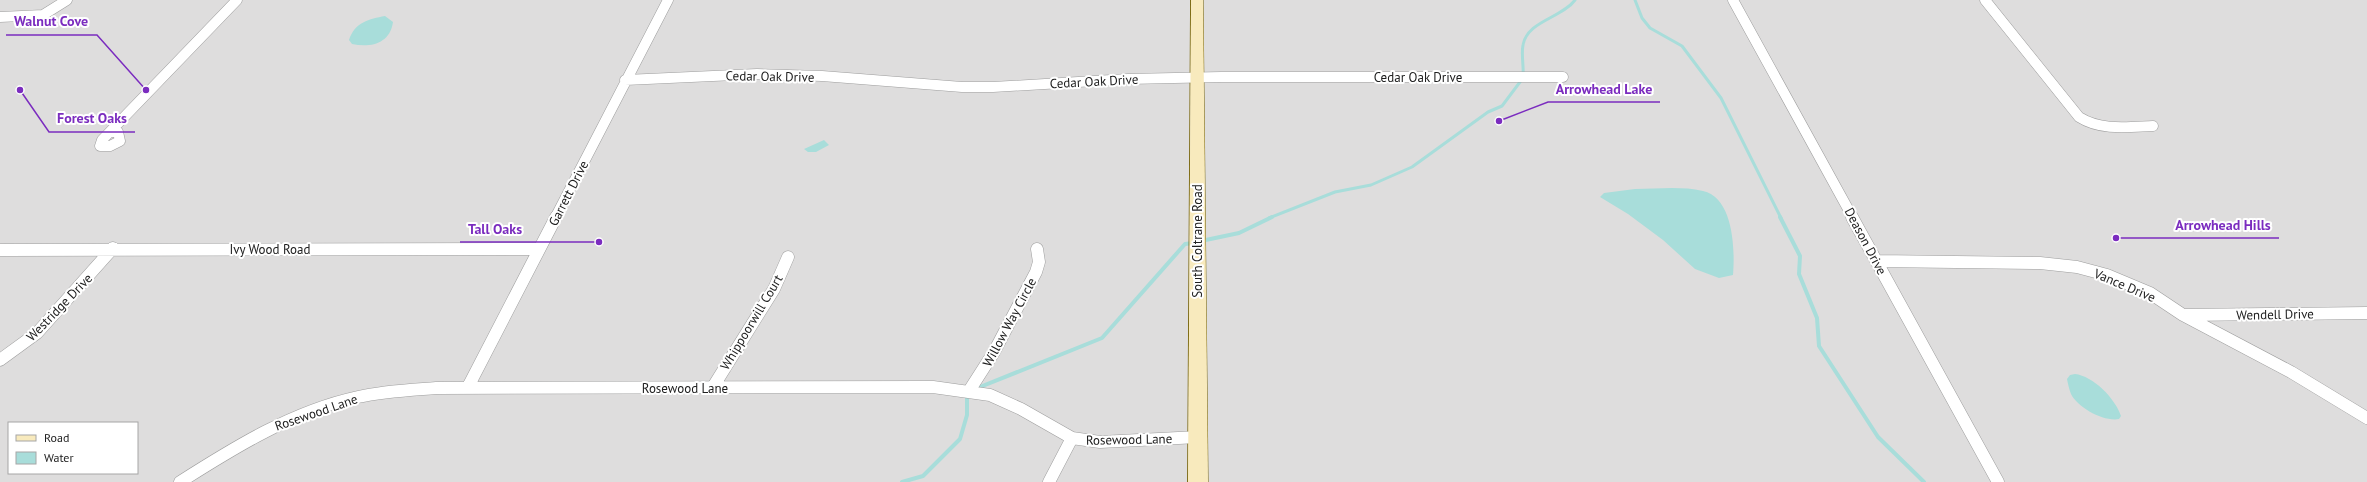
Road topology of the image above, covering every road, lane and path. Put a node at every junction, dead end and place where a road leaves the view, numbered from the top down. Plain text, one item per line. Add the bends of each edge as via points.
1 (67, 0) edge
2 (237, 0) edge
3 (668, 0) edge
4 (1197, 0) edge
5 (1733, 0) edge
6 (1985, 0) edge
7 (0, 18) edge
8 (1563, 77) dead end
9 (1197, 78) junction
10 (625, 80) junction
11 (2153, 126) dead end
12 (106, 136) dead end
13 (113, 248) junction
14 (539, 249) junction
15 (1037, 249) dead end
16 (0, 250) edge
17 (788, 257) dead end
18 (1877, 261) junction
19 (2367, 313) edge
20 (2183, 315) junction
21 (0, 360) edge
22 (468, 387) junction
23 (713, 387) junction
24 (973, 392) junction
25 (2367, 418) edge
26 (1198, 437) junction
27 (1072, 438) junction
28 (180, 482) edge
29 (1049, 482) edge
30 (1198, 482) edge
31 (1998, 482) edge

1 - 7 street via 43,15
2 - 12 street
3 - 10 street, Garrett Drive
4 - 9 main road, South Coltrane Road
5 - 18 street, Deason Drive
6 - 11 street via 2086,123 2098,126
8 - 9 street, Cedar Oak Drive
9 - 10 street, Cedar Oak Drive via 1128,79 993,87 954,87 822,76 757,74
9 - 26 main road, South Coltrane Road
10 - 14 street, Garrett Drive
13 - 14 street, Ivy Wood Road
13 - 16 street, Ivy Wood Road
13 - 21 street, Westridge Drive via 37,333
14 - 22 street, Garrett Drive
15 - 24 street, Willow Way Circle via 1039,262 1036,272
17 - 23 street, Whippoorwill Court via 774,289
18 - 20 street, Vance Drive via 2040,263 2077,267 2107,275 2150,293
18 - 31 street, Deason Drive
19 - 20 street, Wendell Drive
20 - 25 street, Vance Drive via 2277,365
22 - 23 street, Rosewood Lane
22 - 28 street, Rosewood Lane via 403,391 343,401 267,429
23 - 24 street, Rosewood Lane via 933,387
24 - 27 street, Rosewood Lane via 1021,409
26 - 27 street, Rosewood Lane via 1100,442
26 - 30 main road, South Coltrane Road
27 - 29 street

